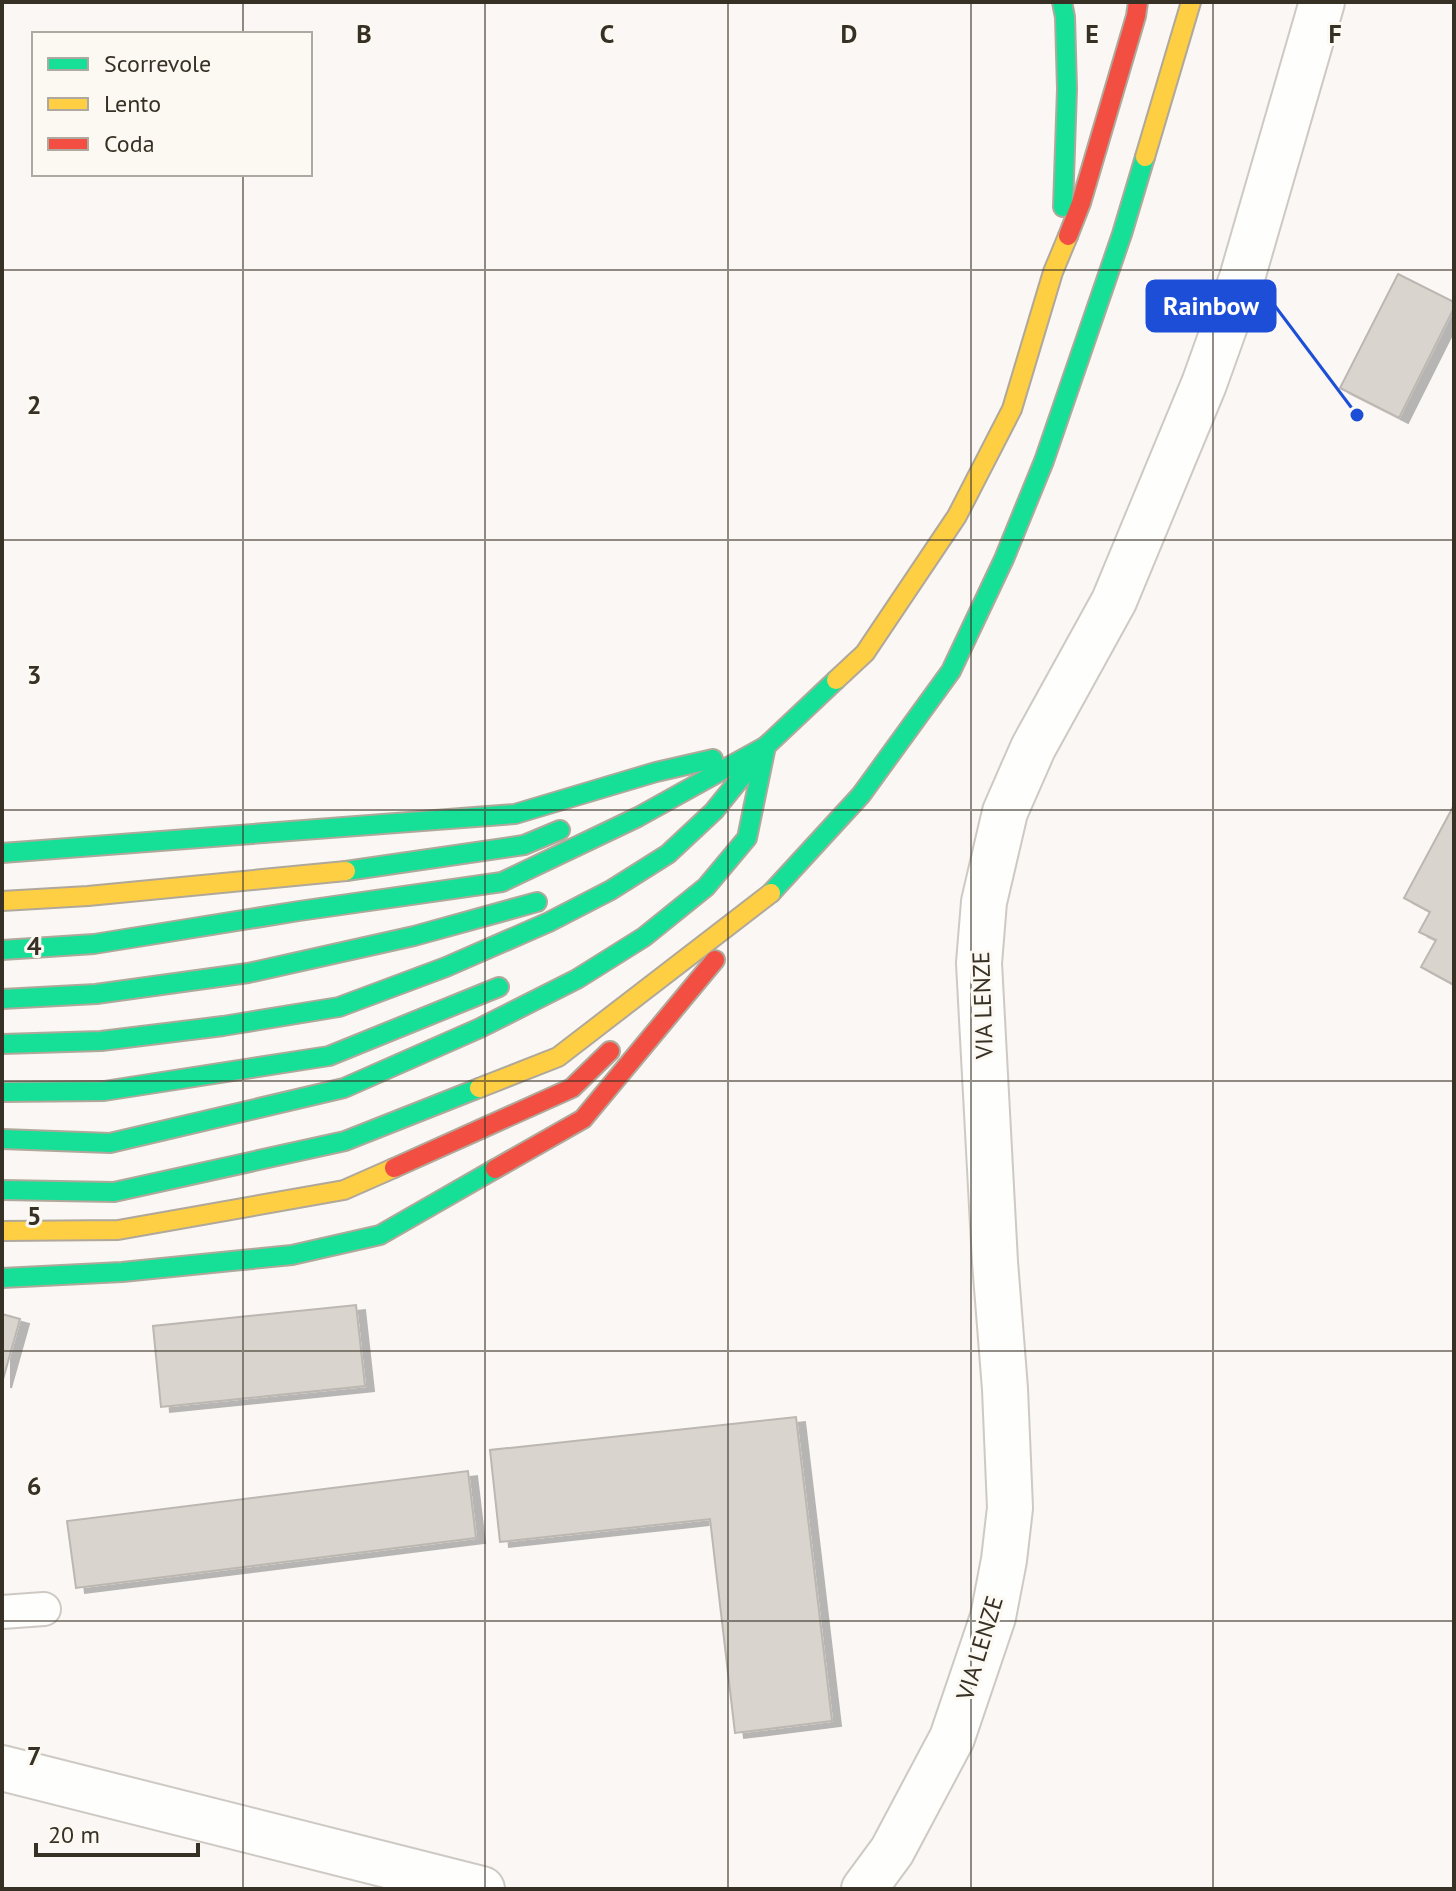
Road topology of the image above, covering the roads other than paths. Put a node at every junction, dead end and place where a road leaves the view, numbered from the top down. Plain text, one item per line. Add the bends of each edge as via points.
1 (1062, 2) edge
2 (1138, 2) edge
3 (1191, 2) edge
4 (1322, 2) edge
5 (1144, 95) dead end
6 (1122, 234) junction
7 (1053, 272) junction
8 (766, 746) junction
9 (627, 803) dead end
10 (735, 811) dead end
11 (684, 815) dead end
12 (582, 821) dead end
13 (2, 853) edge
14 (554, 894) dead end
15 (766, 899) junction
16 (2, 901) edge
17 (2, 950) edge
18 (518, 978) dead end
19 (2, 999) edge
20 (641, 1021) dead end
21 (618, 1043) dead end
22 (2, 1044) edge
23 (2, 1092) edge
24 (2, 1139) edge
25 (2, 1190) edge
26 (2, 1231) edge
27 (2, 1278) edge
28 (44, 1609) dead end
29 (2, 1612) edge
30 (2, 1768) edge
31 (482, 1889) edge
32 (864, 1889) edge

1 - 7 highway via 1065,194
2 - 7 highway via 1081,203
3 - 6 highway
4 - 32 street, VIA LENZE via 1242,278 1204,384 1114,601 1033,748 1001,827 984,902 979,963 1007,1434 1010,1508 1004,1560 993,1617 952,1738 892,1851
5 - 6 highway
6 - 15 highway via 1044,461 951,671 861,795
7 - 8 highway via 1012,409 957,516 865,653
8 - 9 highway
8 - 10 highway
8 - 11 highway
8 - 13 highway via 515,814
8 - 17 highway via 638,817 502,882 94,944
8 - 22 highway via 714,811 668,854 561,916 446,967 339,1007 101,1041
8 - 24 highway via 747,838 706,887 644,937 577,979 344,1088 110,1143
12 - 16 highway via 524,845 331,873
14 - 19 highway via 528,906 414,936 248,973 96,994
15 - 20 highway
15 - 25 highway via 558,1057 345,1141 114,1192
15 - 27 highway via 583,1119 380,1235 292,1255
18 - 23 highway via 329,1056 104,1091
21 - 26 highway via 572,1088 344,1190 118,1230
28 - 29 lane
30 - 31 street

